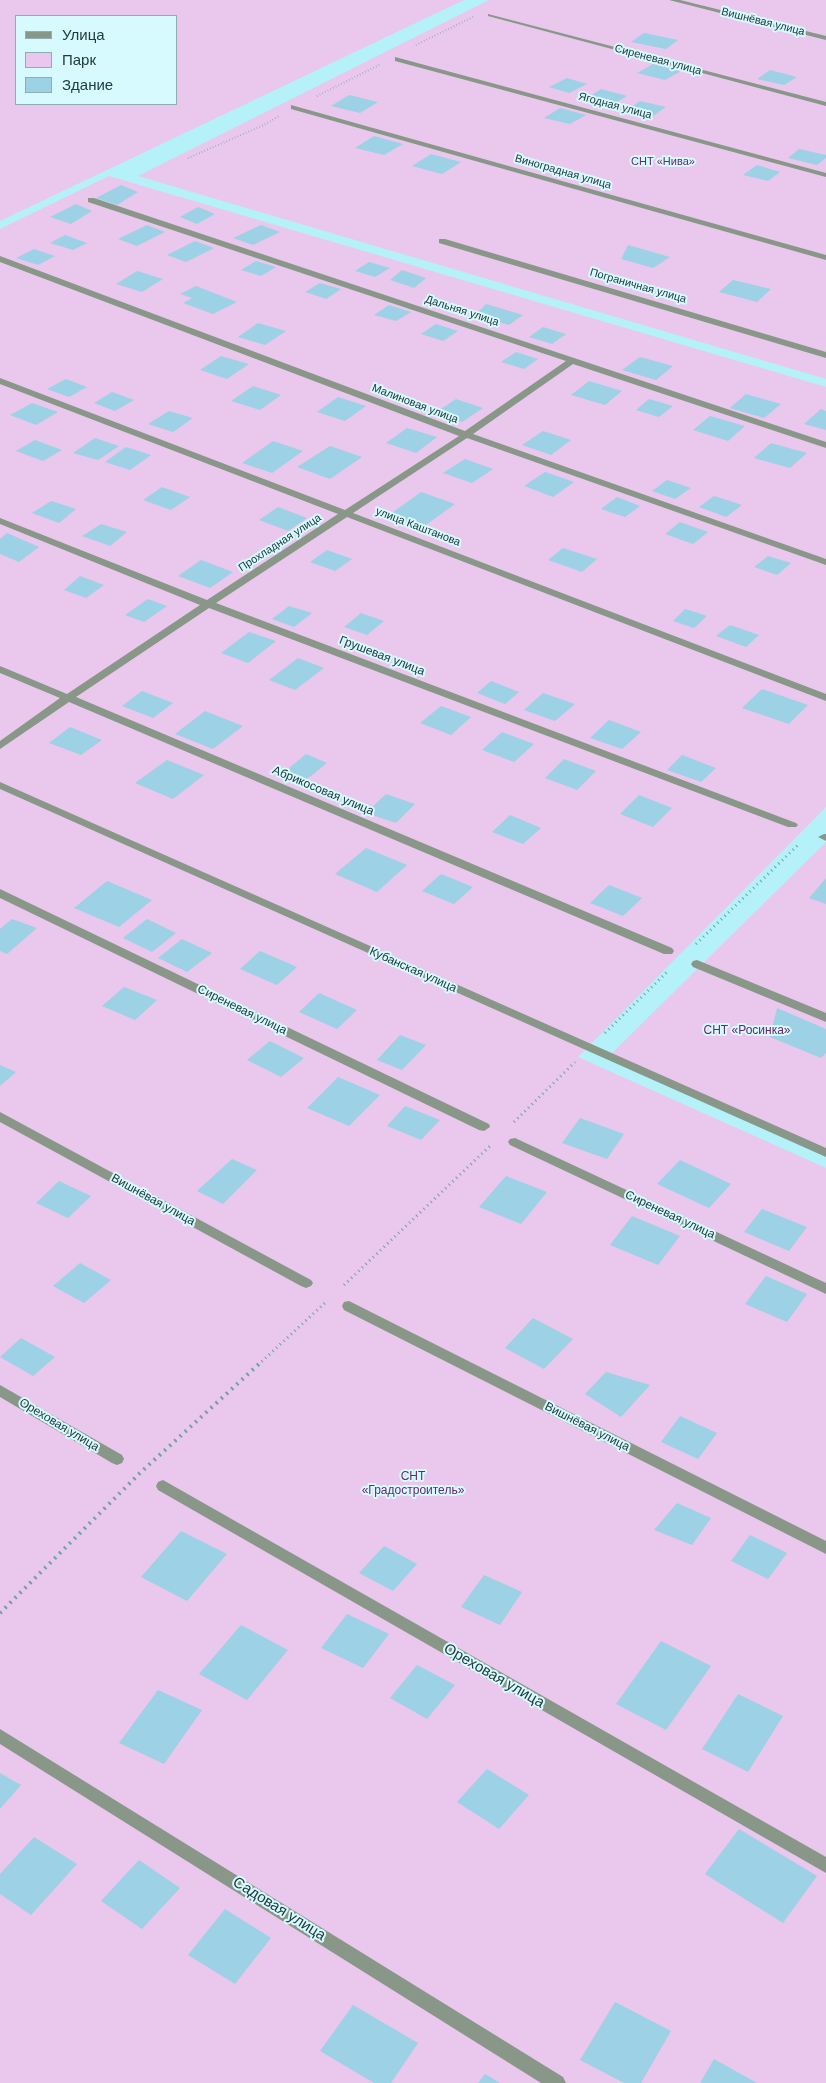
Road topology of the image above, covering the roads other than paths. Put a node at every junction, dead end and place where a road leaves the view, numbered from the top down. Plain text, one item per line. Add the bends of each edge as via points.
1 (672, 0) edge
2 (490, 15) road end
3 (826, 38) edge
4 (398, 59) road end
5 (826, 104) edge
6 (294, 107) road end
7 (826, 175) edge
8 (91, 200) dead end
9 (442, 241) dead end
10 (826, 258) edge
11 (0, 259) edge
12 (826, 355) edge
13 (573, 360) junction
14 (0, 381) edge
15 (466, 435) junction
16 (826, 445) edge
17 (348, 514) junction
18 (0, 521) edge
19 (826, 562) edge
20 (208, 604) junction
21 (0, 669) edge
22 (68, 698) junction
23 (826, 698) edge
24 (0, 746) edge
25 (0, 786) edge
26 (792, 825) dead end
27 (0, 892) edge
28 (668, 951) dead end
29 (697, 964) dead end
30 (826, 1018) edge
31 (0, 1116) edge
32 (484, 1127) dead end
33 (515, 1142) dead end
34 (826, 1153) edge
35 (306, 1283) dead end
36 (826, 1289) edge
37 (349, 1306) dead end
38 (0, 1390) edge
39 (117, 1459) road end
40 (163, 1486) road end
41 (826, 1548) edge
42 (0, 1736) edge
43 (826, 1866) edge
44 (558, 2083) edge

1 - 3 street, Вишнёвая улица
2 - 5 street, Сиреневая улица
4 - 7 street, Ягодная улица
6 - 10 street, Виноградная улица
8 - 13 street, Дальняя улица
9 - 12 street, Пограничная улица
11 - 15 street, Малиновая улица
13 - 15 street, Прохладная улица
13 - 16 street, Дальняя улица
14 - 17 street, улица Каштанова
15 - 17 street, Прохладная улица
15 - 19 street, Малиновая улица
17 - 20 street, Прохладная улица
17 - 23 street, улица Каштанова
18 - 20 street, Грушевая улица
20 - 22 street, Прохладная улица
20 - 26 street, Грушевая улица
21 - 22 street, Абрикосовая улица
22 - 24 street, Прохладная улица
22 - 28 street, Абрикосовая улица
25 - 34 street, Кубанская улица
27 - 32 street, Сиреневая улица
29 - 30 street
31 - 35 street, Вишнёвая улица
33 - 36 street, Сиреневая улица
37 - 41 street, Вишнёвая улица
38 - 39 street, Ореховая улица
40 - 43 street, Ореховая улица
42 - 44 street, Садовая улица

